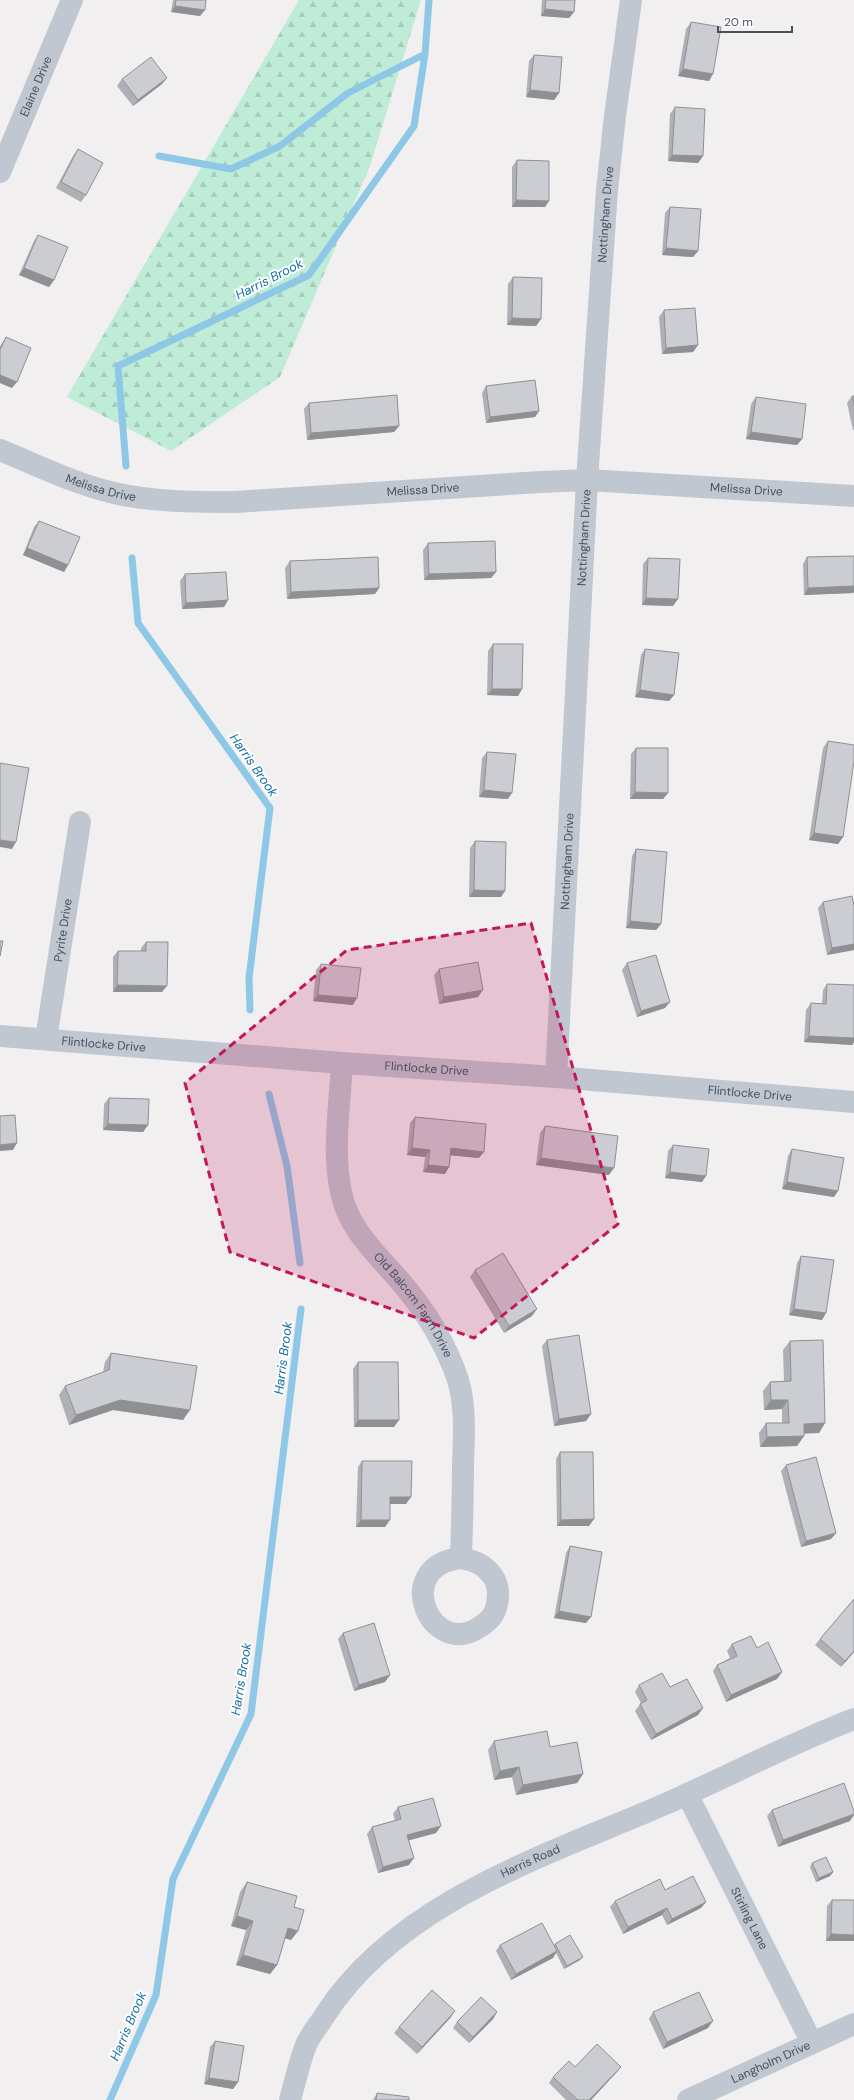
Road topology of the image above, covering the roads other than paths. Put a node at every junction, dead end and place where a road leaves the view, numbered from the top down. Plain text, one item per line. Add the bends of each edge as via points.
1 (72, 0) edge
2 (631, 0) edge
3 (0, 172) edge
4 (0, 450) edge
5 (587, 480) junction
6 (854, 496) edge
7 (80, 822) dead end
8 (0, 1036) edge
9 (46, 1039) junction
10 (342, 1063) junction
11 (556, 1077) junction
12 (854, 1102) edge
13 (461, 1558) dead end
14 (854, 1719) edge
15 (687, 1794) junction
16 (854, 2024) edge
17 (812, 2043) junction
18 (290, 2100) edge
19 (688, 2100) edge

1 - 3 street, Elaine Drive
2 - 5 street, Nottingham Drive via 607,190
4 - 5 street, Melissa Drive via 113,493 145,499 188,502 235,502
5 - 6 street, Melissa Drive
5 - 11 street, Nottingham Drive
7 - 9 street, Pyrite Drive
8 - 9 street, Flintlocke Drive
9 - 10 street, Flintlocke Drive
10 - 11 street, Flintlocke Drive
10 - 13 street, Old Balcom Farm Drive via 337,1166 341,1193 348,1212 367,1246 419,1305 448,1354 458,1382 464,1436
11 - 12 street, Flintlocke Drive
14 - 15 street, Harris Road via 764,1757
15 - 17 street, Stirling Lane
15 - 18 street, Harris Road via 499,1875 422,1918 377,1955 337,1996 306,2044
16 - 17 street, Langholm Drive
17 - 19 street, Langholm Drive

